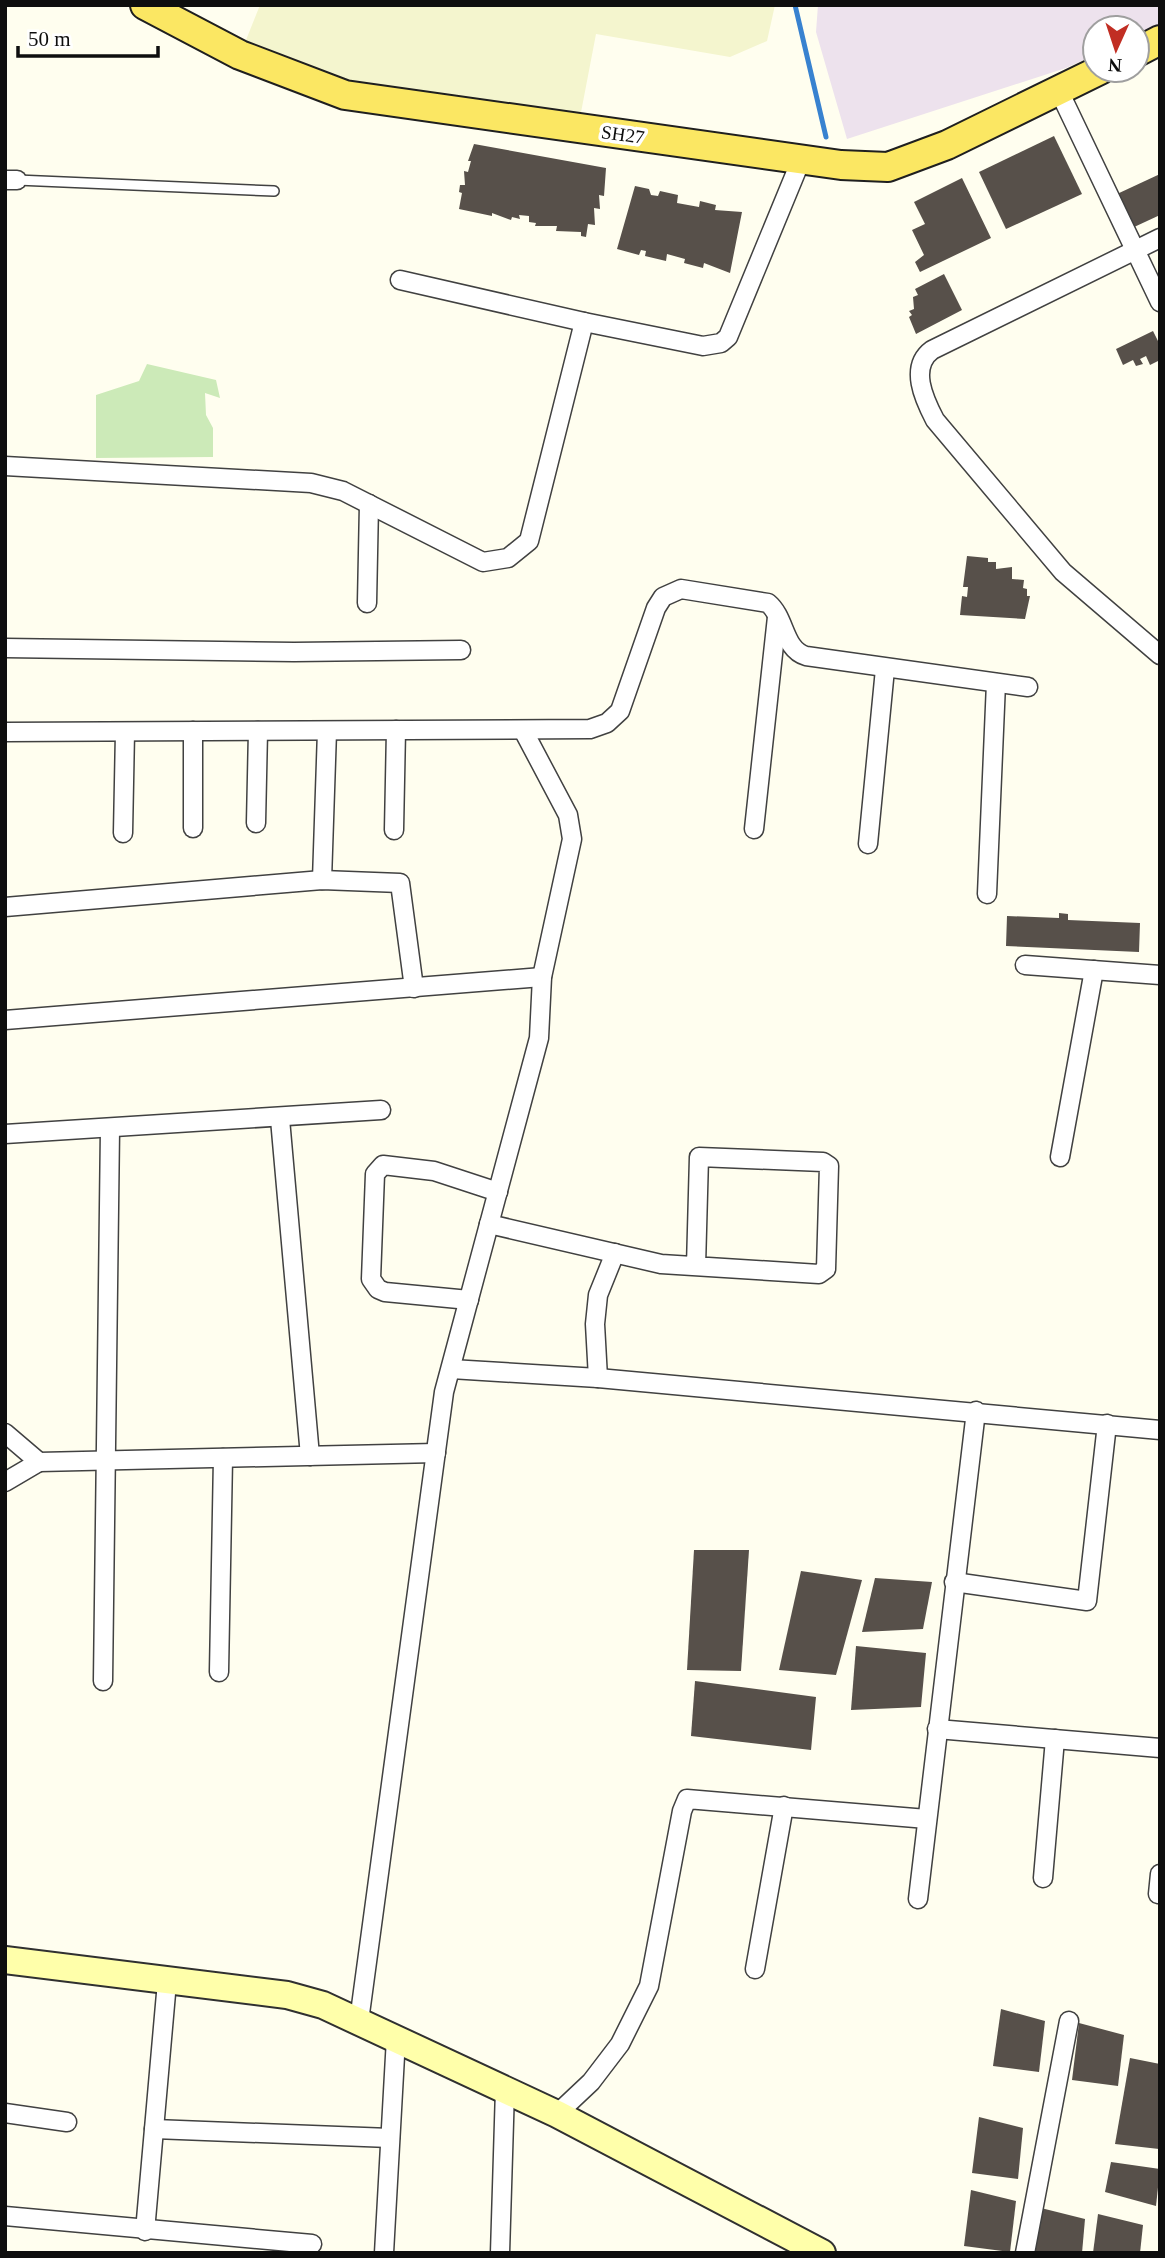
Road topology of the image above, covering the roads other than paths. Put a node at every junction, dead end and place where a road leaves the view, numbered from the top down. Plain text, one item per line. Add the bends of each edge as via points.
1 (145, 5) edge
2 (1081, 80) edge
3 (1059, 91) junction
4 (801, 160) junction
5 (11, 180) edge
6 (274, 191) dead end
7 (1160, 238) edge
8 (1135, 249) junction
9 (400, 280) dead end
10 (1160, 302) edge
11 (584, 322) junction
12 (5, 466) edge
13 (369, 504) junction
14 (367, 603) dead end
15 (777, 613) junction
16 (5, 648) edge
17 (461, 650) dead end
18 (1160, 654) edge
19 (885, 669) junction
20 (996, 683) junction
21 (1028, 687) dead end
22 (396, 730) junction
23 (523, 730) junction
24 (193, 731) junction
25 (258, 731) junction
26 (327, 731) junction
27 (5, 732) edge
28 (125, 732) junction
29 (256, 823) dead end
30 (192, 828) dead end
31 (754, 829) dead end
32 (394, 830) dead end
33 (123, 833) dead end
34 (867, 844) dead end
35 (322, 880) junction
36 (987, 894) dead end
37 (5, 908) edge
38 (1025, 965) dead end
39 (1094, 970) junction
40 (1160, 975) edge
41 (542, 977) junction
42 (414, 988) junction
43 (5, 1020) edge
44 (381, 1110) dead end
45 (280, 1119) junction
46 (110, 1129) junction
47 (5, 1135) edge
48 (1060, 1157) dead end
49 (498, 1192) junction
50 (489, 1224) junction
51 (615, 1253) junction
52 (695, 1266) junction
53 (469, 1300) junction
54 (451, 1369) junction
55 (598, 1378) junction
56 (976, 1411) junction
57 (1107, 1424) junction
58 (1160, 1430) edge
59 (5, 1433) edge
60 (436, 1454) junction
61 (310, 1456) junction
62 (223, 1458) junction
63 (105, 1461) junction
64 (39, 1462) junction
65 (5, 1482) edge
66 (954, 1582) junction
67 (219, 1672) dead end
68 (103, 1681) dead end
69 (937, 1729) junction
70 (1055, 1739) junction
71 (1160, 1748) edge
72 (784, 1806) junction
73 (927, 1819) junction
74 (1160, 1874) edge
75 (1043, 1878) dead end
76 (1158, 1894) dead end
77 (918, 1899) dead end
78 (5, 1960) edge
79 (755, 1969) dead end
80 (167, 1982) junction
81 (359, 2021) junction
82 (1069, 2021) dead end
83 (396, 2038) junction
84 (505, 2089) junction
85 (5, 2113) edge
86 (557, 2113) junction
87 (67, 2122) dead end
88 (153, 2129) junction
89 (390, 2138) junction
90 (5, 2216) edge
91 (145, 2231) junction
92 (312, 2244) dead end
93 (277, 2247) edge
94 (384, 2253) edge
95 (500, 2253) edge
96 (822, 2253) edge
97 (1025, 2253) edge

1 - 4 main road, SH27 / SH27 via 240,55 345,94
2 - 3 main road, SH27 / SH27
3 - 4 main road, SH27 / SH27 via 947,145 888,167
3 - 8 street
4 - 11 street via 728,337 721,343 703,346
5 - 6 lane
7 - 8 street
8 - 10 street
8 - 18 street via 932,350 922,357 920,376 935,420 1063,572
9 - 11 street
11 - 13 street via 529,541 519,552 497,562 483,562
12 - 13 street via 300,482 344,491
13 - 14 street
15 - 19 street via 798,654
15 - 23 street via 762,601 687,589 669,593 656,608 614,718 590,729
15 - 31 street
16 - 17 street
19 - 20 street
19 - 34 street
20 - 21 street
20 - 36 street
22 - 23 street
22 - 26 street
22 - 32 street
23 - 41 street via 572,826 571,850
24 - 25 street
24 - 28 street
24 - 30 street
25 - 26 street
25 - 29 street
26 - 35 street
27 - 28 street
28 - 33 street
35 - 37 street
35 - 42 street via 400,883
38 - 39 street
39 - 40 street
39 - 48 street
41 - 42 street
41 - 49 street via 539,1038
42 - 43 street
44 - 45 street
45 - 46 street
45 - 61 street
46 - 47 street
46 - 63 street
49 - 50 street
49 - 53 street via 423,1168 383,1165 375,1174 374,1285 385,1292
50 - 51 street
50 - 53 street
51 - 52 street
51 - 55 street via 598,1295
52 - 52 street via 823,1272 829,1166 823,1162 699,1157
53 - 54 street
54 - 55 street
54 - 60 street
55 - 56 street
56 - 57 street
56 - 66 street
57 - 58 street
57 - 66 street via 1087,1601
59 - 64 street
60 - 61 street
60 - 81 street
61 - 62 street
62 - 63 street
62 - 67 street
63 - 64 street
63 - 68 street
64 - 65 street
66 - 69 street
69 - 70 street
69 - 73 street
70 - 71 street
70 - 75 street
72 - 73 street
72 - 79 street
72 - 86 street via 687,1799 649,1986 620,2043 591,2082
73 - 77 street
74 - 76 street
78 - 80 street
80 - 81 street via 287,1995
80 - 88 street
81 - 83 street
82 - 97 street
83 - 84 street
83 - 89 street
84 - 86 street
84 - 95 street
85 - 87 street
86 - 96 street
88 - 89 street
88 - 91 street
89 - 94 street
90 - 91 street
91 - 93 street
92 - 93 street

